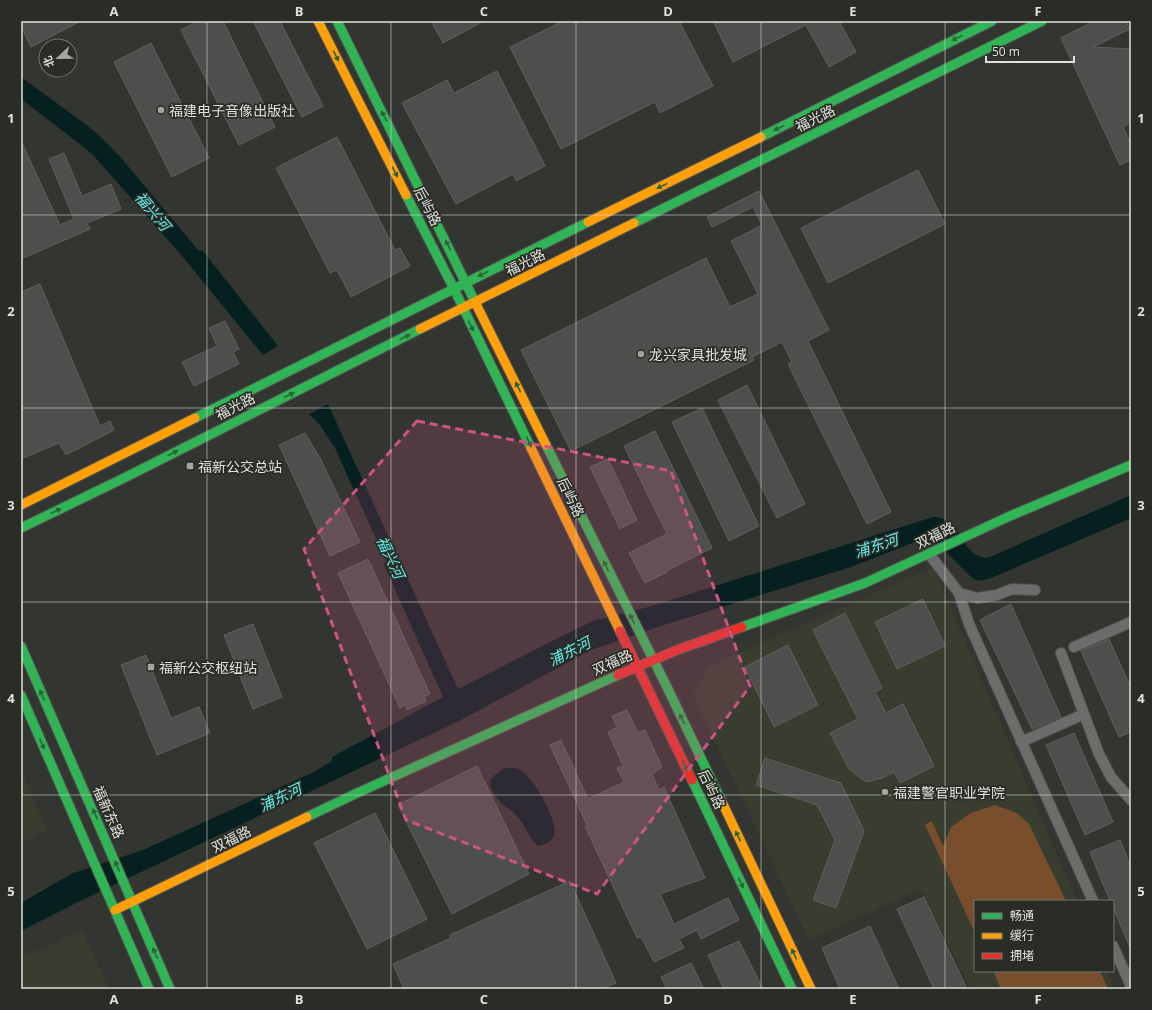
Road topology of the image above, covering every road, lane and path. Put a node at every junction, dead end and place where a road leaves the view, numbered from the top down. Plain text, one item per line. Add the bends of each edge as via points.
1 (318, 21) edge
2 (336, 21) edge
3 (992, 21) edge
4 (1042, 21) edge
5 (466, 282) junction
6 (454, 289) junction
7 (476, 302) junction
8 (463, 308) junction
9 (1131, 465) edge
10 (21, 505) edge
11 (21, 528) edge
12 (933, 552) junction
13 (1035, 590) dead end
14 (959, 593) junction
15 (1131, 622) edge
16 (21, 646) edge
17 (1074, 647) dead end
18 (1061, 653) dead end
19 (653, 660) junction
20 (637, 666) junction
21 (21, 695) edge
22 (1084, 714) junction
23 (1021, 742) junction
24 (1131, 800) edge
25 (1093, 900) edge
26 (132, 901) junction
27 (115, 910) junction
28 (1114, 948) edge
29 (1131, 986) edge
30 (149, 989) edge
31 (170, 989) edge
32 (792, 989) edge
33 (811, 989) edge

1 -> 6 main road, 后屿路
5 -> 2 main road, 后屿路
3 -> 5 main road, 福光路
4 - 7 main road, 福光路
5 - 6 main road, 福光路
5 - 7 main road, 后屿路
6 - 8 main road, 后屿路
6 - 10 main road, 福光路
7 - 8 main road, 福光路
19 -> 7 main road, 后屿路
11 -> 8 main road, 福光路
8 -> 20 main road, 后屿路
9 - 12 main road, 双福路
12 - 14 street
12 - 19 main road, 双福路 via 841,593
13 - 14 street via 1012,589 997,595 977,598
14 - 23 street via 969,624
15 - 17 street
26 -> 16 main road, 福新东路
18 - 22 street
19 - 20 main road, 双福路
33 -> 19 main road, 后屿路
20 - 26 main road, 双福路 via 355,794
20 -> 32 main road, 后屿路
21 -> 27 main road
22 - 23 street
22 - 24 street via 1111,777
23 - 25 street
26 - 27 main road, 双福路
31 -> 26 main road, 福新东路
27 - 30 main road
28 - 29 street

